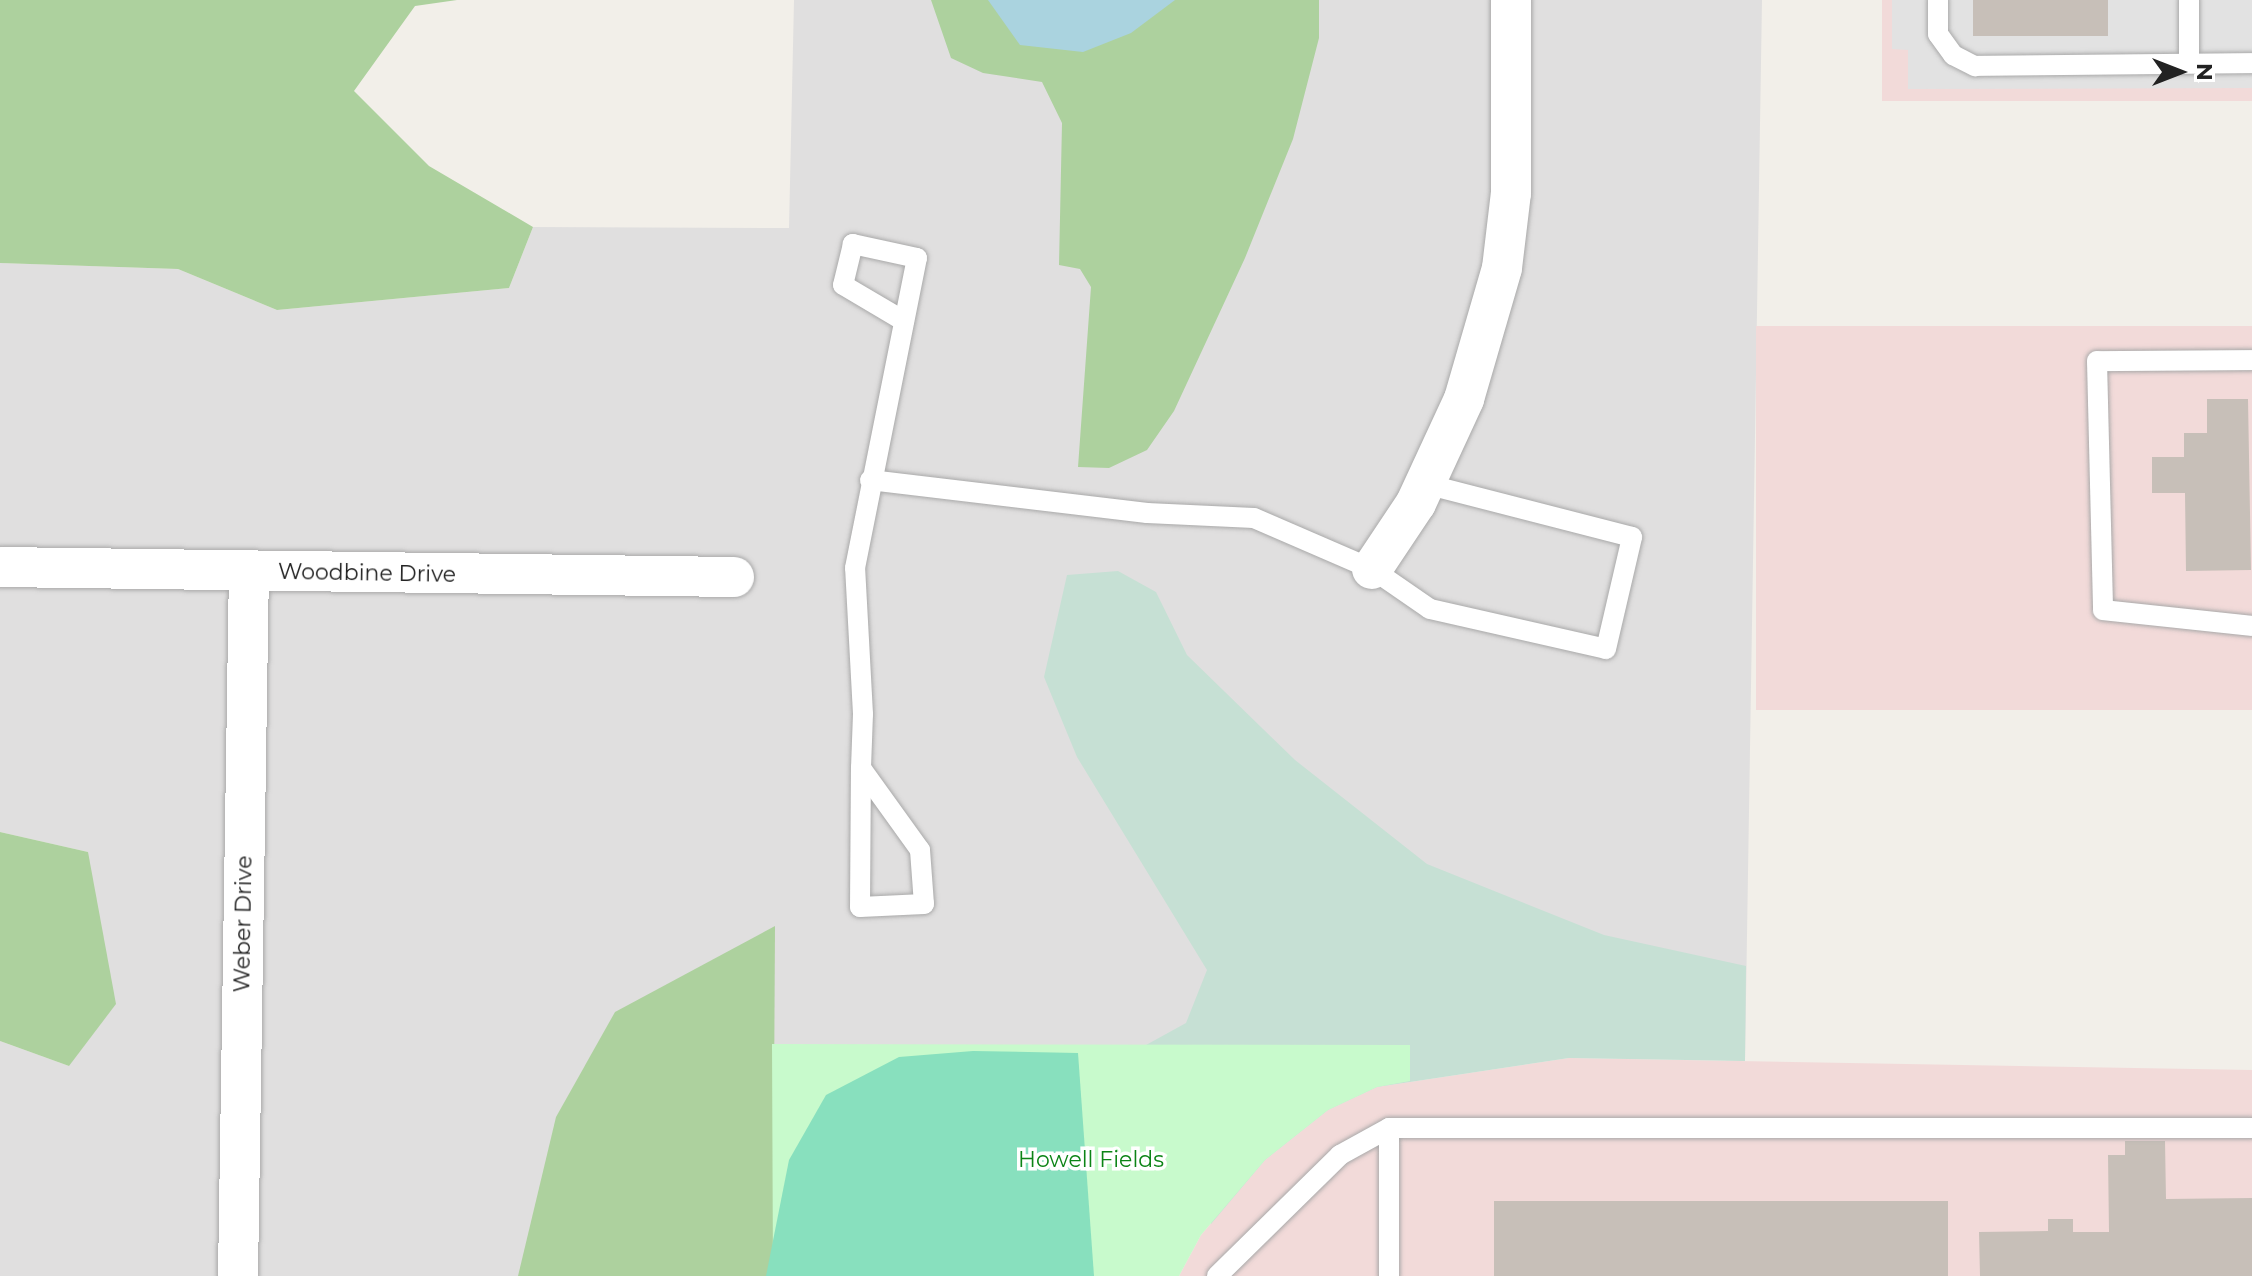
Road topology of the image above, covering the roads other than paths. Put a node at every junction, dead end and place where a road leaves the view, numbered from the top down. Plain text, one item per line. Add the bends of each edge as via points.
1 (1511, 0) edge
2 (1938, 0) edge
3 (2189, 0) edge
4 (2189, 63) junction
5 (2252, 63) edge
6 (904, 321) dead end
7 (2252, 360) edge
8 (870, 480) junction
9 (1425, 484) junction
10 (0, 567) edge
11 (1372, 569) junction
12 (249, 571) junction
13 (734, 577) dead end
14 (2252, 626) edge
15 (861, 768) junction
16 (1389, 1128) junction
17 (2252, 1128) edge
18 (238, 1276) edge
19 (1217, 1276) edge
20 (1389, 1276) edge

1 - 9 street via 1511,193 1502,268 1464,399
2 - 4 lane via 1938,34 1953,55 1975,66
3 - 4 lane
4 - 5 lane
6 - 8 lane
7 - 14 lane via 2097,361 2103,610
8 - 11 lane via 1147,513 1254,518
8 - 15 lane via 855,568
9 - 11 street
9 - 11 lane via 1632,537 1606,649 1430,609
10 - 12 street, Woodbine Drive
12 - 13 street, Woodbine Drive
12 - 18 street, Weber Drive
15 - 15 lane via 860,907 924,904 920,850
16 - 17 lane
16 - 19 lane via 1340,1155
16 - 20 lane

